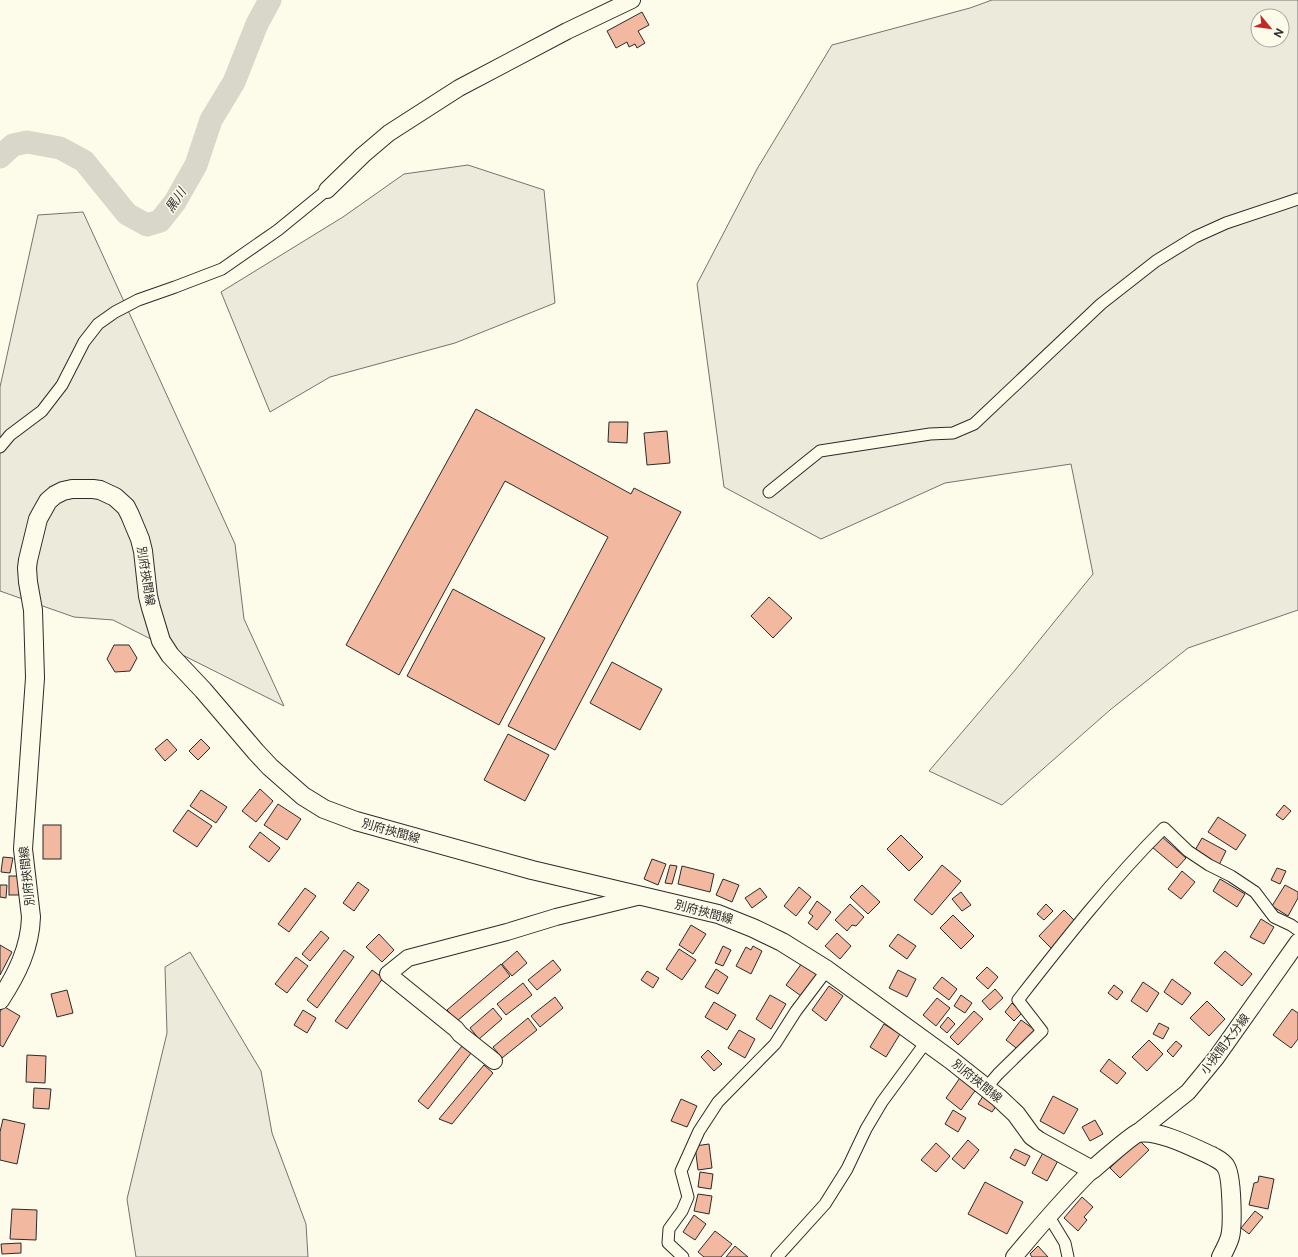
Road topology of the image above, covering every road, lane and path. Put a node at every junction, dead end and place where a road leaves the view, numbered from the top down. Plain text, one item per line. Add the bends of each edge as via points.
1 (632, 0) edge
2 (328, 190) joint
3 (1298, 199) edge
4 (0, 447) edge
5 (769, 492) dead end
6 (642, 896) junction
7 (1298, 930) edge
8 (1298, 942) edge
9 (827, 970) junction
10 (0, 1000) edge
11 (926, 1042) junction
12 (494, 1061) dead end
13 (986, 1088) junction
14 (1137, 1133) junction
15 (1092, 1170) junction
16 (1048, 1215) junction
17 (683, 1257) edge
18 (777, 1257) edge
19 (1014, 1257) edge
20 (1068, 1257) edge
21 (1221, 1257) edge

1 - 2 street via 459,88 389,133
2 - 4 street via 278,230 222,269 138,300 98,324 84,342 62,385 42,411
3 - 5 street via 1226,223 1195,237 1156,261 1101,304 974,424 953,433 930,434 820,451
6 - 9 main road, 別府挾間線 via 736,920 782,942
6 - 10 main road, 別府挾間線 via 532,870 356,821 324,809 303,796 256,752 166,649 148,596 140,539 126,508 115,497 100,490 72,489 55,495 43,507 28,560 28,582 34,616 35,678 22,849 31,928 16,974
6 - 12 street via 556,916 507,932 408,958 388,974
7 - 13 street via 1274,917 1255,892 1188,851 1164,828 1134,858 1018,1000 1042,1031
8 - 14 street, 小挾間大分線 via 1216,1058 1188,1092
9 - 11 main road, 別府挾間線
9 - 17 street via 775,1044 718,1102 699,1131 681,1171 688,1197 669,1229 668,1243
11 - 13 main road, 別府挾間線
11 - 18 street via 882,1102 847,1169 825,1204
13 - 15 main road, 別府挾間線 via 1016,1114 1032,1136
14 - 15 main road
14 - 21 main road via 1155,1134 1176,1140 1220,1160 1229,1171 1232,1223 1230,1237
15 - 16 street
16 - 19 street
16 - 20 street via 1065,1243

